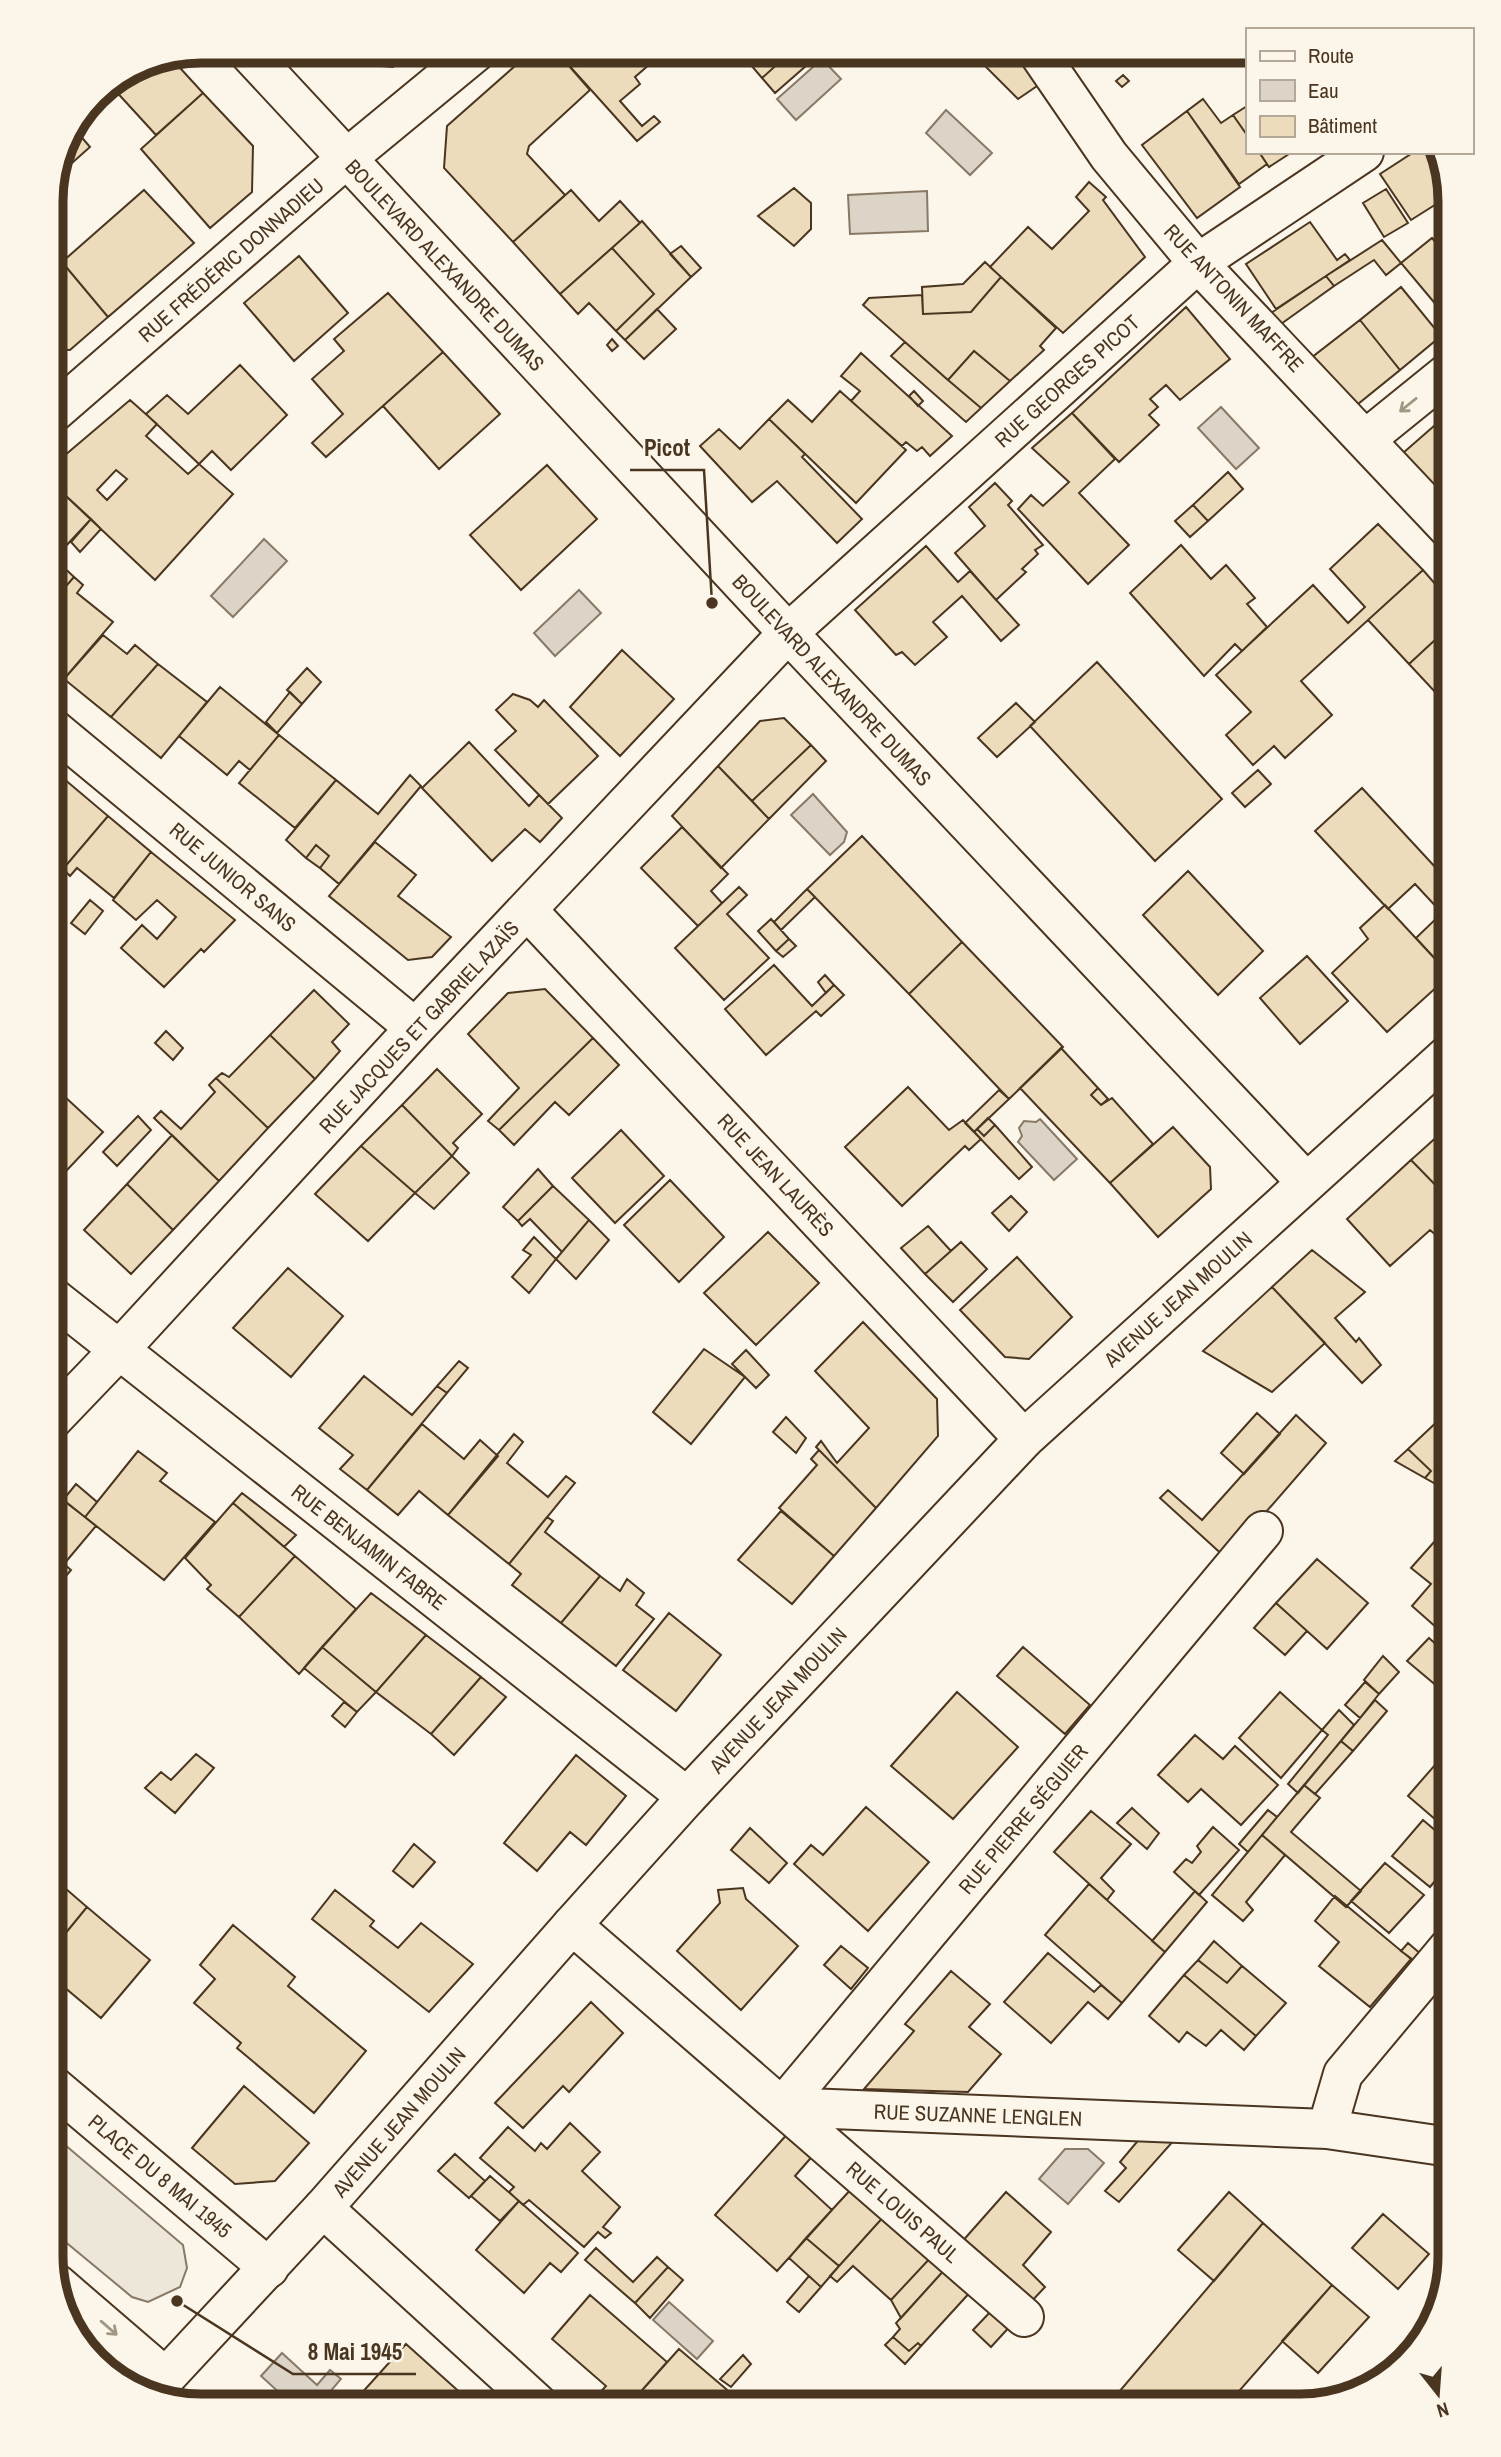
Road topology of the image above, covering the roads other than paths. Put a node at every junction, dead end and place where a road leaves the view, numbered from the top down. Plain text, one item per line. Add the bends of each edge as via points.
1 (258, 63) edge
2 (462, 63) edge
3 (1045, 63) edge
4 (1361, 154) edge
5 (346, 159) junction
6 (1198, 263) junction
7 (1438, 381) edge
8 (63, 405) edge
9 (1366, 439) junction
10 (1438, 517) edge
11 (788, 634) junction
12 (63, 737) edge
13 (528, 911) junction
14 (415, 1028) junction
15 (1438, 1064) edge
16 (1306, 1182) junction
17 (63, 1306) edge
18 (119, 1350) junction
19 (63, 1408) edge
20 (1024, 1439) junction
21 (1263, 1531) dead end
22 (687, 1797) junction
23 (572, 1925) junction
24 (1438, 1960) edge
25 (63, 2094) edge
26 (782, 2107) junction
27 (1327, 2129) junction
28 (1438, 2145) edge
29 (323, 2208) junction
30 (269, 2268) junction
31 (69, 2296) edge
32 (1024, 2317) dead end
33 (158, 2385) edge
34 (527, 2394) edge

1 - 5 street, BOULEVARD ALEXANDRE DUMAS
2 - 5 street, RUE FRÉDÉRIC DONNADIEU
3 - 6 street, RUE ANTONIN MAFFRE via 1109,156
4 - 6 street, RUE GEORGES PICOT
5 - 8 street, RUE FRÉDÉRIC DONNADIEU
5 - 11 street, BOULEVARD ALEXANDRE DUMAS
6 - 9 street, RUE ANTONIN MAFFRE
6 - 11 street, RUE GEORGES PICOT
7 -> 9 street
9 - 10 street, RUE ANTONIN MAFFRE
11 - 13 street, RUE JACQUES ET GABRIEL AZAÏS
11 - 16 street, BOULEVARD ALEXANDRE DUMAS
12 - 14 street, RUE JUNIOR SANS
13 - 14 street, RUE JACQUES ET GABRIEL AZAÏS
13 - 20 street, RUE JEAN LAURÈS
14 - 18 street, RUE JACQUES ET GABRIEL AZAÏS
15 - 16 street, AVENUE JEAN MOULIN
16 - 20 street, AVENUE JEAN MOULIN
17 - 18 street, RUE BENJAMIN FABRE
18 - 19 street, RUE JACQUES ET GABRIEL AZAÏS
18 - 22 street, RUE BENJAMIN FABRE
20 - 22 street, AVENUE JEAN MOULIN
21 - 26 street, RUE PIERRE SÉGUIER
22 - 23 street, AVENUE JEAN MOULIN
23 - 26 street
23 - 29 street, AVENUE JEAN MOULIN
24 - 27 street via 1343,2074
25 - 30 street, PLACE DU 8 MAI 1945
26 - 27 street, RUE SUZANNE LENGLEN
26 - 32 street, RUE LOUIS PAUL
27 - 28 street, RUE SUZANNE LENGLEN
29 - 30 street, AVENUE JEAN MOULIN
29 - 34 street
30 - 33 street, AVENUE JEAN MOULIN
31 -> 33 street

